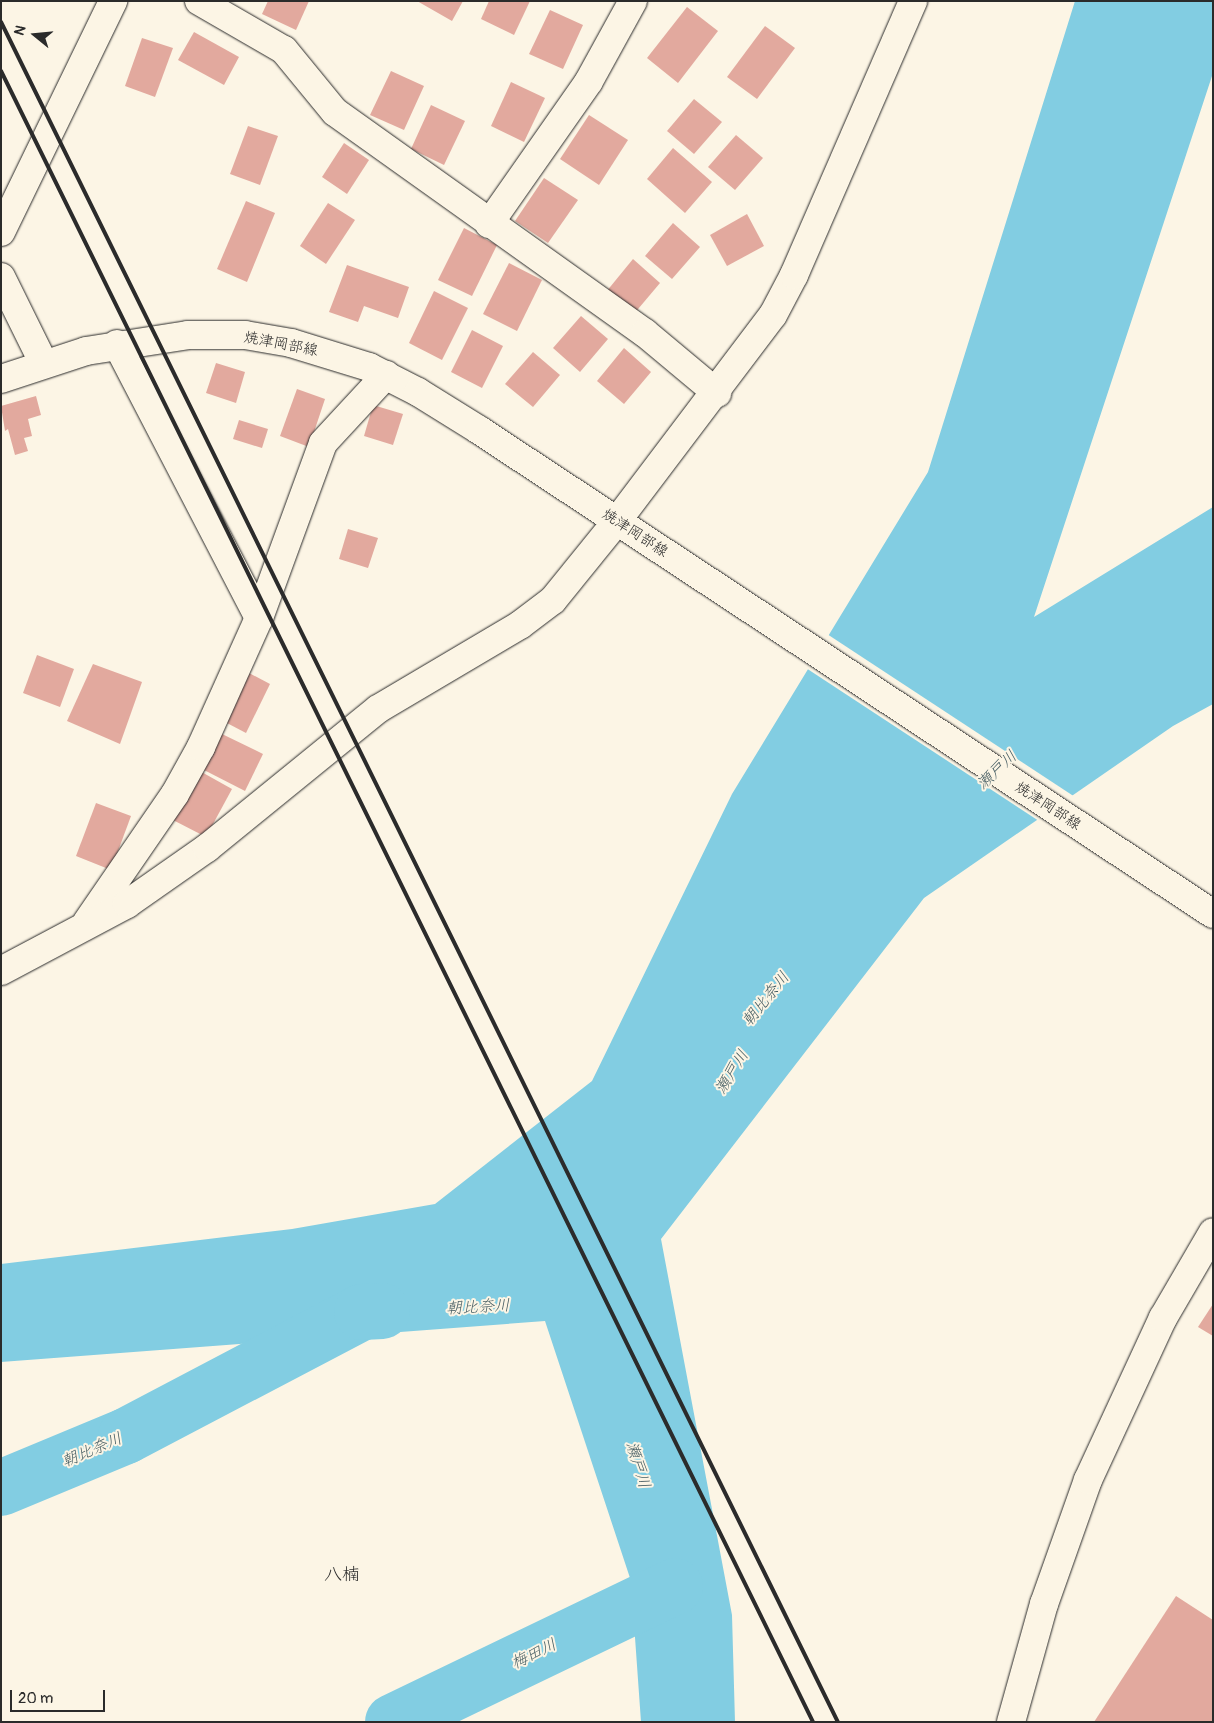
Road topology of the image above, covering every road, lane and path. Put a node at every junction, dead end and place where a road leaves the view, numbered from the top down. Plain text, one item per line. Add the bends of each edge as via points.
1 (113, 1) edge
2 (199, 1) edge
3 (633, 1) edge
4 (913, 1) edge
5 (489, 224) junction
6 (1, 232) edge
7 (1, 277) edge
8 (117, 344) junction
9 (44, 364) junction
10 (386, 376) junction
11 (1, 379) edge
12 (717, 393) junction
13 (623, 525) junction
14 (258, 618) junction
15 (1213, 914) edge
16 (82, 929) junction
17 (1, 971) edge
18 (1213, 1232) edge
19 (1011, 1722) edge

1 - 6 street
2 - 5 street via 284,50 335,112
3 - 5 street via 589,81
4 - 12 street via 794,275 773,315
5 - 12 street via 645,333
7 - 9 street
8 - 9 street, 焼津岡部線
8 - 10 street, 焼津岡部線 via 188,334 245,336 332,354
8 - 14 street
9 - 11 street, 焼津岡部線
10 - 13 street, 焼津岡部線 via 418,392
10 - 14 street via 323,443
12 - 13 street
13 - 15 street, 焼津岡部線
13 - 16 street via 538,614 378,709 207,848 127,904
14 - 16 street via 184,778
16 - 17 street
18 - 19 street via 1163,1318 1088,1480 1044,1604

